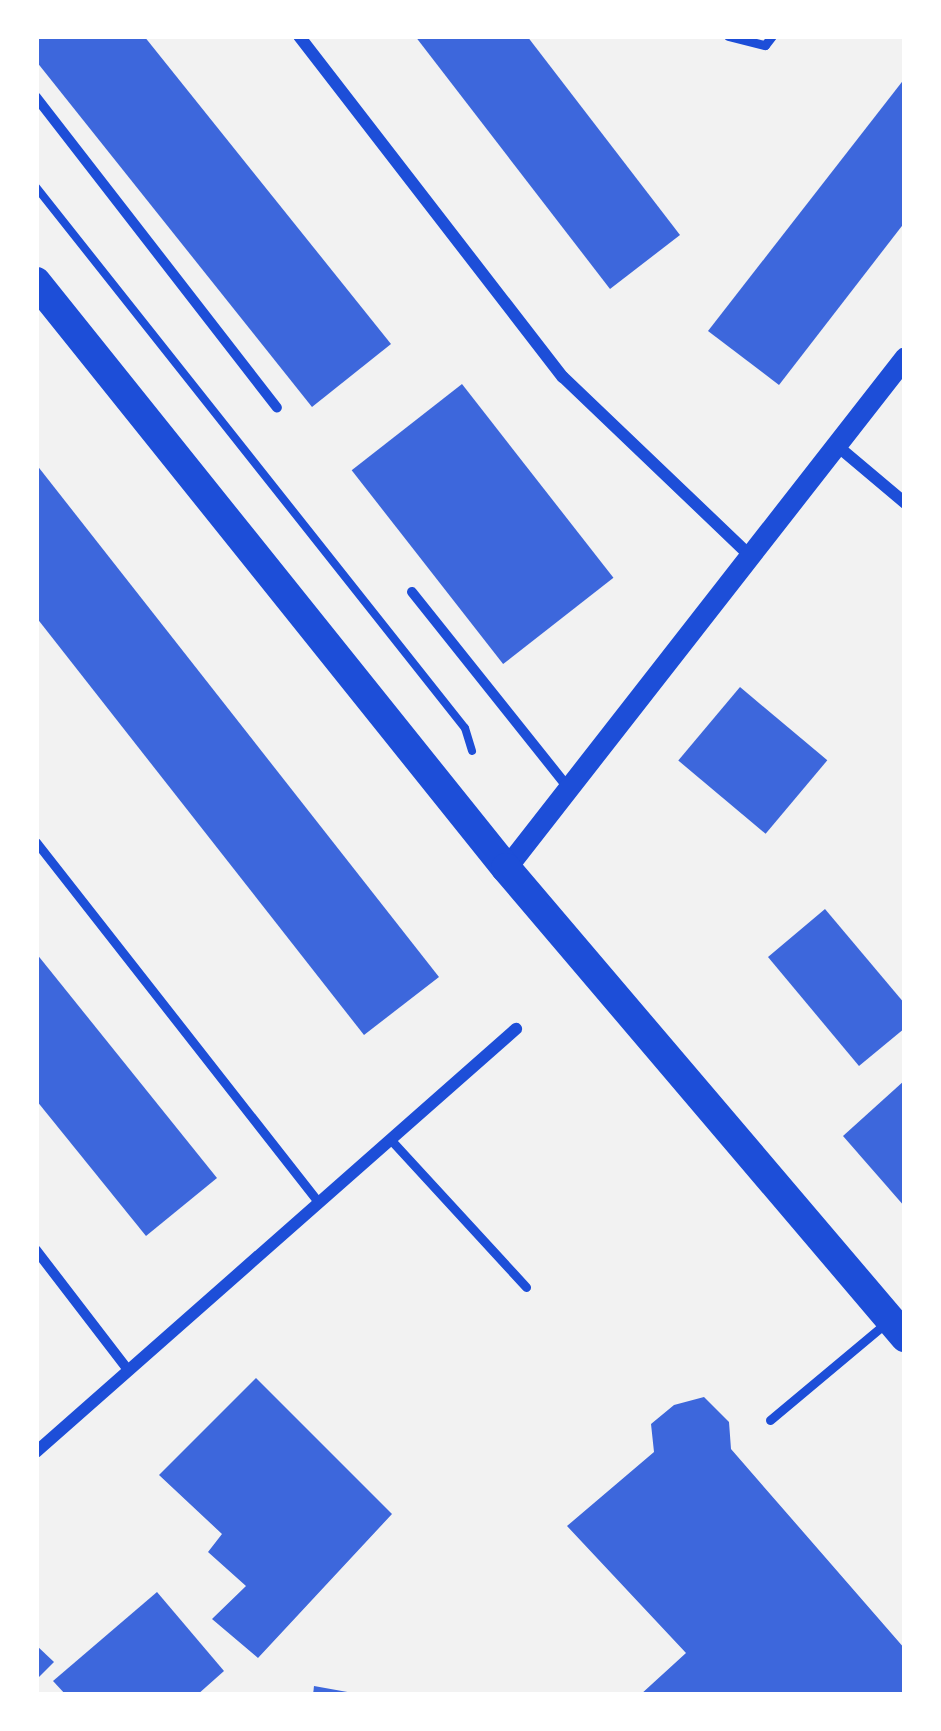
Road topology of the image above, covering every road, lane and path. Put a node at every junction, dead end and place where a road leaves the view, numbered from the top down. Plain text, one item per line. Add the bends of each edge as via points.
1 (299, 36) edge
2 (728, 36) edge
3 (772, 36) edge
4 (36, 98) edge
5 (36, 187) edge
6 (36, 282) edge
7 (905, 357) edge
8 (277, 408) dead end
9 (836, 444) junction
10 (905, 503) edge
11 (749, 555) junction
12 (412, 592) dead end
13 (477, 768) dead end
14 (568, 787) junction
15 (36, 842) edge
16 (506, 868) junction
17 (516, 1029) dead end
18 (390, 1139) junction
19 (318, 1202) junction
20 (36, 1250) edge
21 (526, 1287) dead end
22 (897, 1328) edge
23 (128, 1370) junction
24 (770, 1420) dead end
25 (36, 1452) edge

1 - 11 street via 563,376
2 - 3 lane via 765,46
4 - 8 street
5 - 13 path via 465,728
6 - 16 main road
7 - 9 street
9 - 10 street
9 - 11 street
11 - 14 street
12 - 14 street
14 - 16 street
15 - 19 lane
16 - 22 main road
17 - 18 street
18 - 19 street
18 - 21 lane
19 - 23 street
20 - 23 street
22 - 24 lane
23 - 25 street

